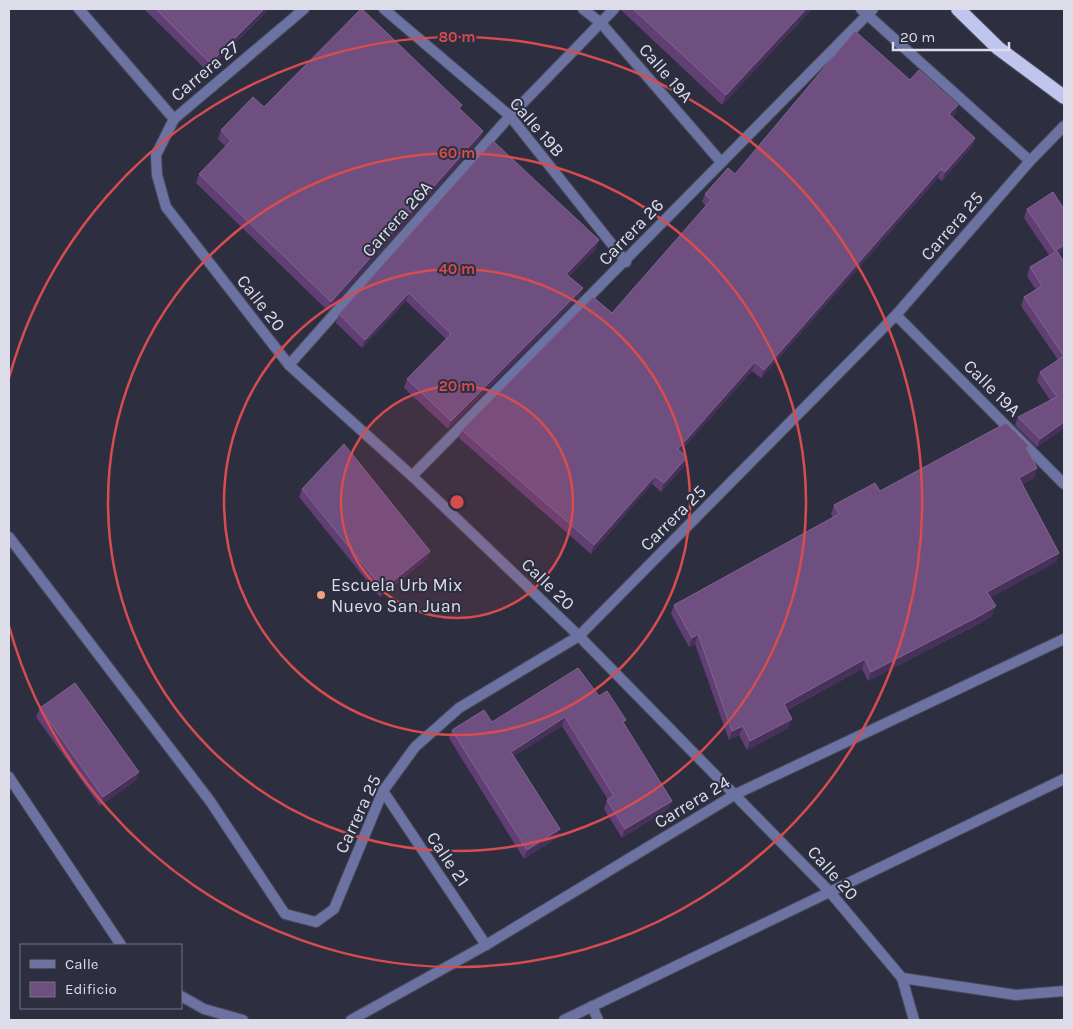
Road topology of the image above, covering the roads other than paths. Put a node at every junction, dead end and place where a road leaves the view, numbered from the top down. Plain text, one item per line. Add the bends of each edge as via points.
1 (79, 9) edge
2 (304, 9) edge
3 (384, 9) edge
4 (583, 9) edge
5 (614, 9) edge
6 (958, 9) edge
7 (867, 11) edge
8 (601, 23) junction
9 (1064, 97) edge
10 (510, 116) junction
11 (174, 119) junction
12 (1064, 126) edge
13 (1030, 161) junction
14 (721, 162) junction
15 (157, 175) joint
16 (626, 262) junction
17 (896, 315) junction
18 (289, 365) junction
19 (412, 476) junction
20 (1064, 484) edge
21 (9, 537) edge
22 (579, 636) junction
23 (1064, 639) edge
24 (9, 777) edge
25 (1064, 779) edge
26 (383, 791) junction
27 (736, 794) junction
28 (829, 892) junction
29 (120, 944) edge
30 (486, 945) junction
31 (902, 978) junction
32 (1064, 991) edge
33 (182, 997) edge
34 (592, 1006) junction
35 (243, 1020) edge
36 (351, 1020) edge
37 (564, 1020) edge
38 (598, 1020) edge
39 (914, 1020) edge

1 - 11 street
2 - 11 street, Carrera 27
3 - 10 street, Calle 19B
4 - 8 street, Calle 19A
5 - 8 street, Carrera 26A
6 - 9 highway via 998,48
7 - 13 street
7 - 14 street, Carrera 26
8 - 10 street, Carrera 26A
8 - 14 street, Calle 19A
10 - 16 street, Calle 19B
10 - 18 street, Carrera 26A
11 - 15 street, Carrera 27 via 156,154
12 - 13 street, Carrera 25
13 - 17 street, Carrera 25
14 - 16 street, Carrera 26
15 - 18 street, Calle 20 via 166,207
16 - 19 street, Carrera 26
17 - 20 street, Calle 19A
17 - 22 street, Carrera 25
18 - 19 street, Calle 20
19 - 22 street, Calle 20
21 - 26 street, Carrera 25 via 210,801 285,914 316,922 334,909
22 - 26 street, Carrera 25 via 459,708 415,747
22 - 27 street, Calle 20
23 - 27 street, Carrera 24
24 - 29 street
25 - 28 street
26 - 30 street, Calle 21
27 - 28 street, Calle 20
27 - 30 street, Carrera 24
28 - 31 street, Calle 20
28 - 34 street
30 - 36 street, Carrera 24
31 - 32 street via 1016,995
31 - 39 street, Calle 20
33 - 35 street via 204,1009
34 - 37 street
34 - 38 street

